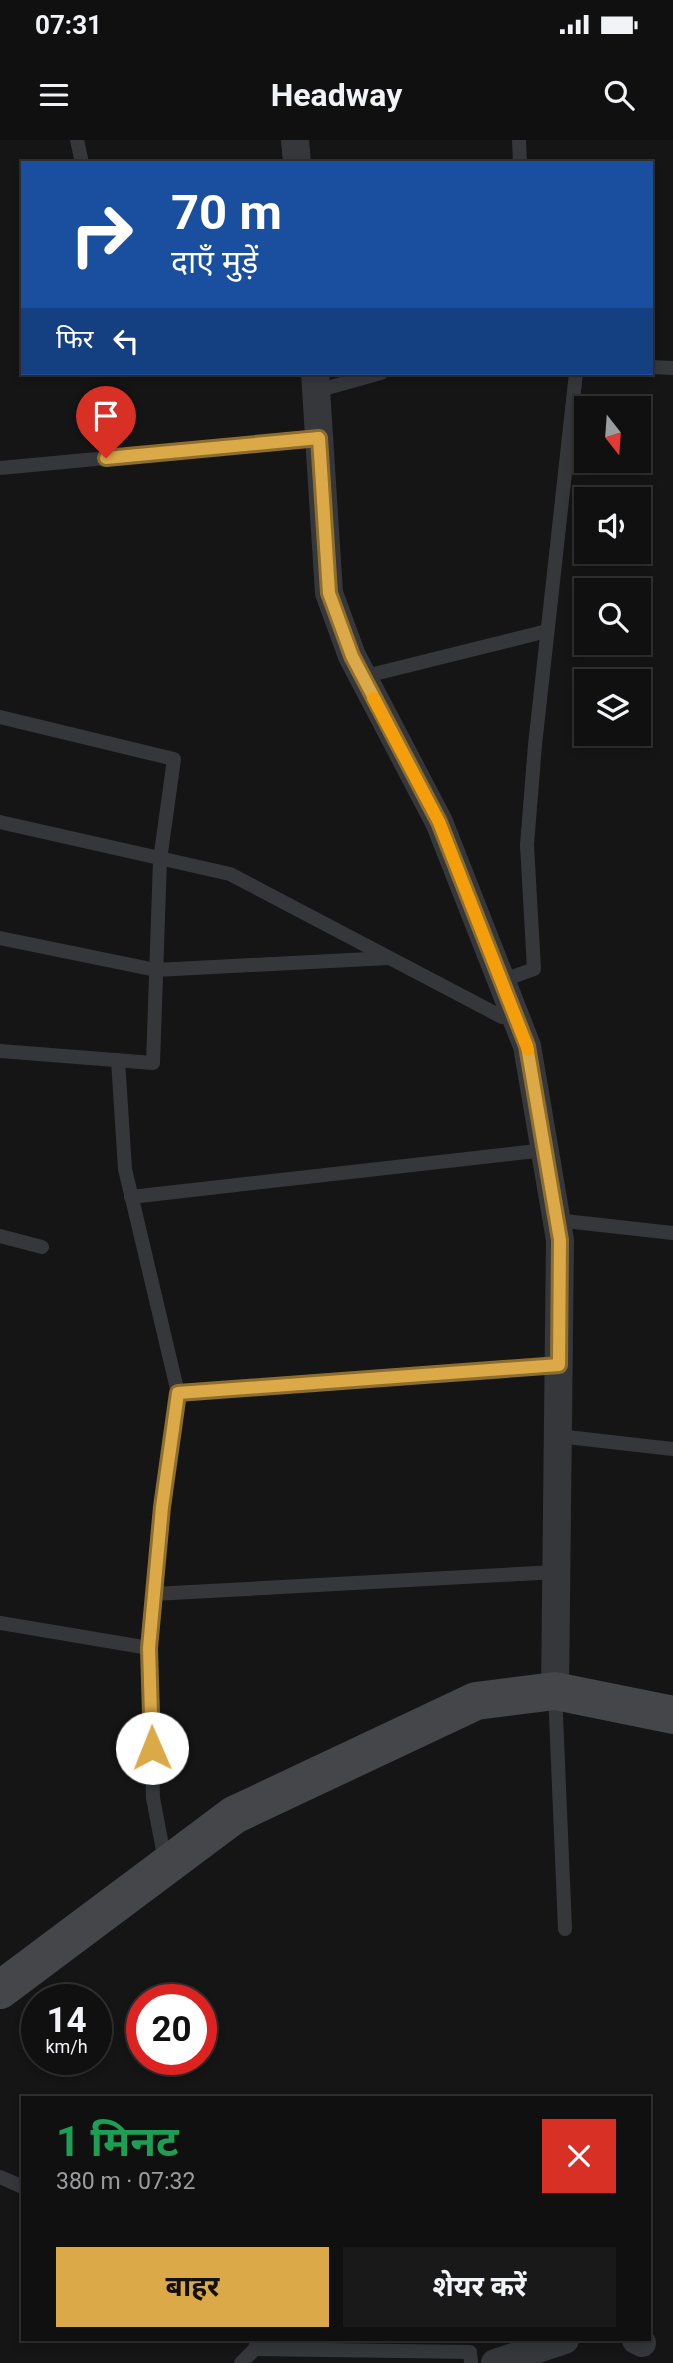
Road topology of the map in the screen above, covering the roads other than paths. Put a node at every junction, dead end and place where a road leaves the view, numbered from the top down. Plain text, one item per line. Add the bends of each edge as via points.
1 (77, 140) edge
2 (295, 140) edge
3 (519, 140) edge
4 (82, 161) edge
5 (297, 161) edge
6 (520, 161) edge
7 (653, 367) edge
8 (673, 368) edge
9 (366, 375) edge
10 (576, 375) edge
11 (315, 382) edge
12 (319, 438) junction
13 (0, 468) edge
14 (547, 631) junction
15 (362, 677) junction
16 (0, 717) edge
17 (0, 822) edge
18 (160, 860) junction
19 (0, 938) edge
20 (389, 958) junction
21 (156, 970) junction
22 (501, 981) junction
23 (515, 1016) junction
24 (0, 1051) edge
25 (118, 1060) junction
26 (545, 1150) junction
27 (131, 1197) junction
28 (556, 1220) junction
29 (673, 1233) edge
30 (0, 1236) edge
31 (43, 1247) dead end
32 (559, 1365) junction
33 (178, 1393) junction
34 (558, 1436) junction
35 (673, 1449) edge
36 (556, 1572) junction
37 (154, 1594) junction
38 (0, 1623) edge
39 (149, 1648) junction
40 (555, 1691) junction
41 (673, 1715) edge
42 (166, 1866) junction
43 (565, 1929) dead end
44 (0, 1990) edge
45 (0, 2177) edge
46 (21, 2186) edge
47 (562, 2341) edge
48 (256, 2345) edge
49 (242, 2363) edge
50 (471, 2363) edge
51 (495, 2363) edge

1 - 4 lane
2 - 5 street
3 - 6 lane
7 - 8 lane
9 - 11 lane
10 - 14 lane
11 - 12 street
12 - 13 lane
12 - 15 street via 329,593
14 - 15 lane
14 - 22 lane via 527,845 534,969
15 - 22 street via 439,822
16 - 18 lane via 174,760
17 - 18 lane
18 - 20 lane via 230,874
18 - 21 lane
19 - 21 lane
20 - 21 lane
20 - 23 lane via 502,1017
21 - 25 lane via 153,1063
22 - 23 street
23 - 26 street via 527,1046
24 - 25 lane
25 - 27 lane
26 - 27 lane
26 - 28 street
27 - 33 lane
28 - 29 lane
28 - 32 street via 560,1240
30 - 31 lane
32 - 33 lane
32 - 34 street
33 - 37 lane
34 - 35 lane
34 - 36 street
36 - 37 lane
36 - 40 street
37 - 39 lane
38 - 39 lane
39 - 42 lane via 153,1798
40 - 41 street
40 - 42 street via 476,1701 234,1815
40 - 43 lane
42 - 44 street
45 - 46 lane
47 - 51 street
48 - 49 lane
48 - 50 lane via 470,2352

